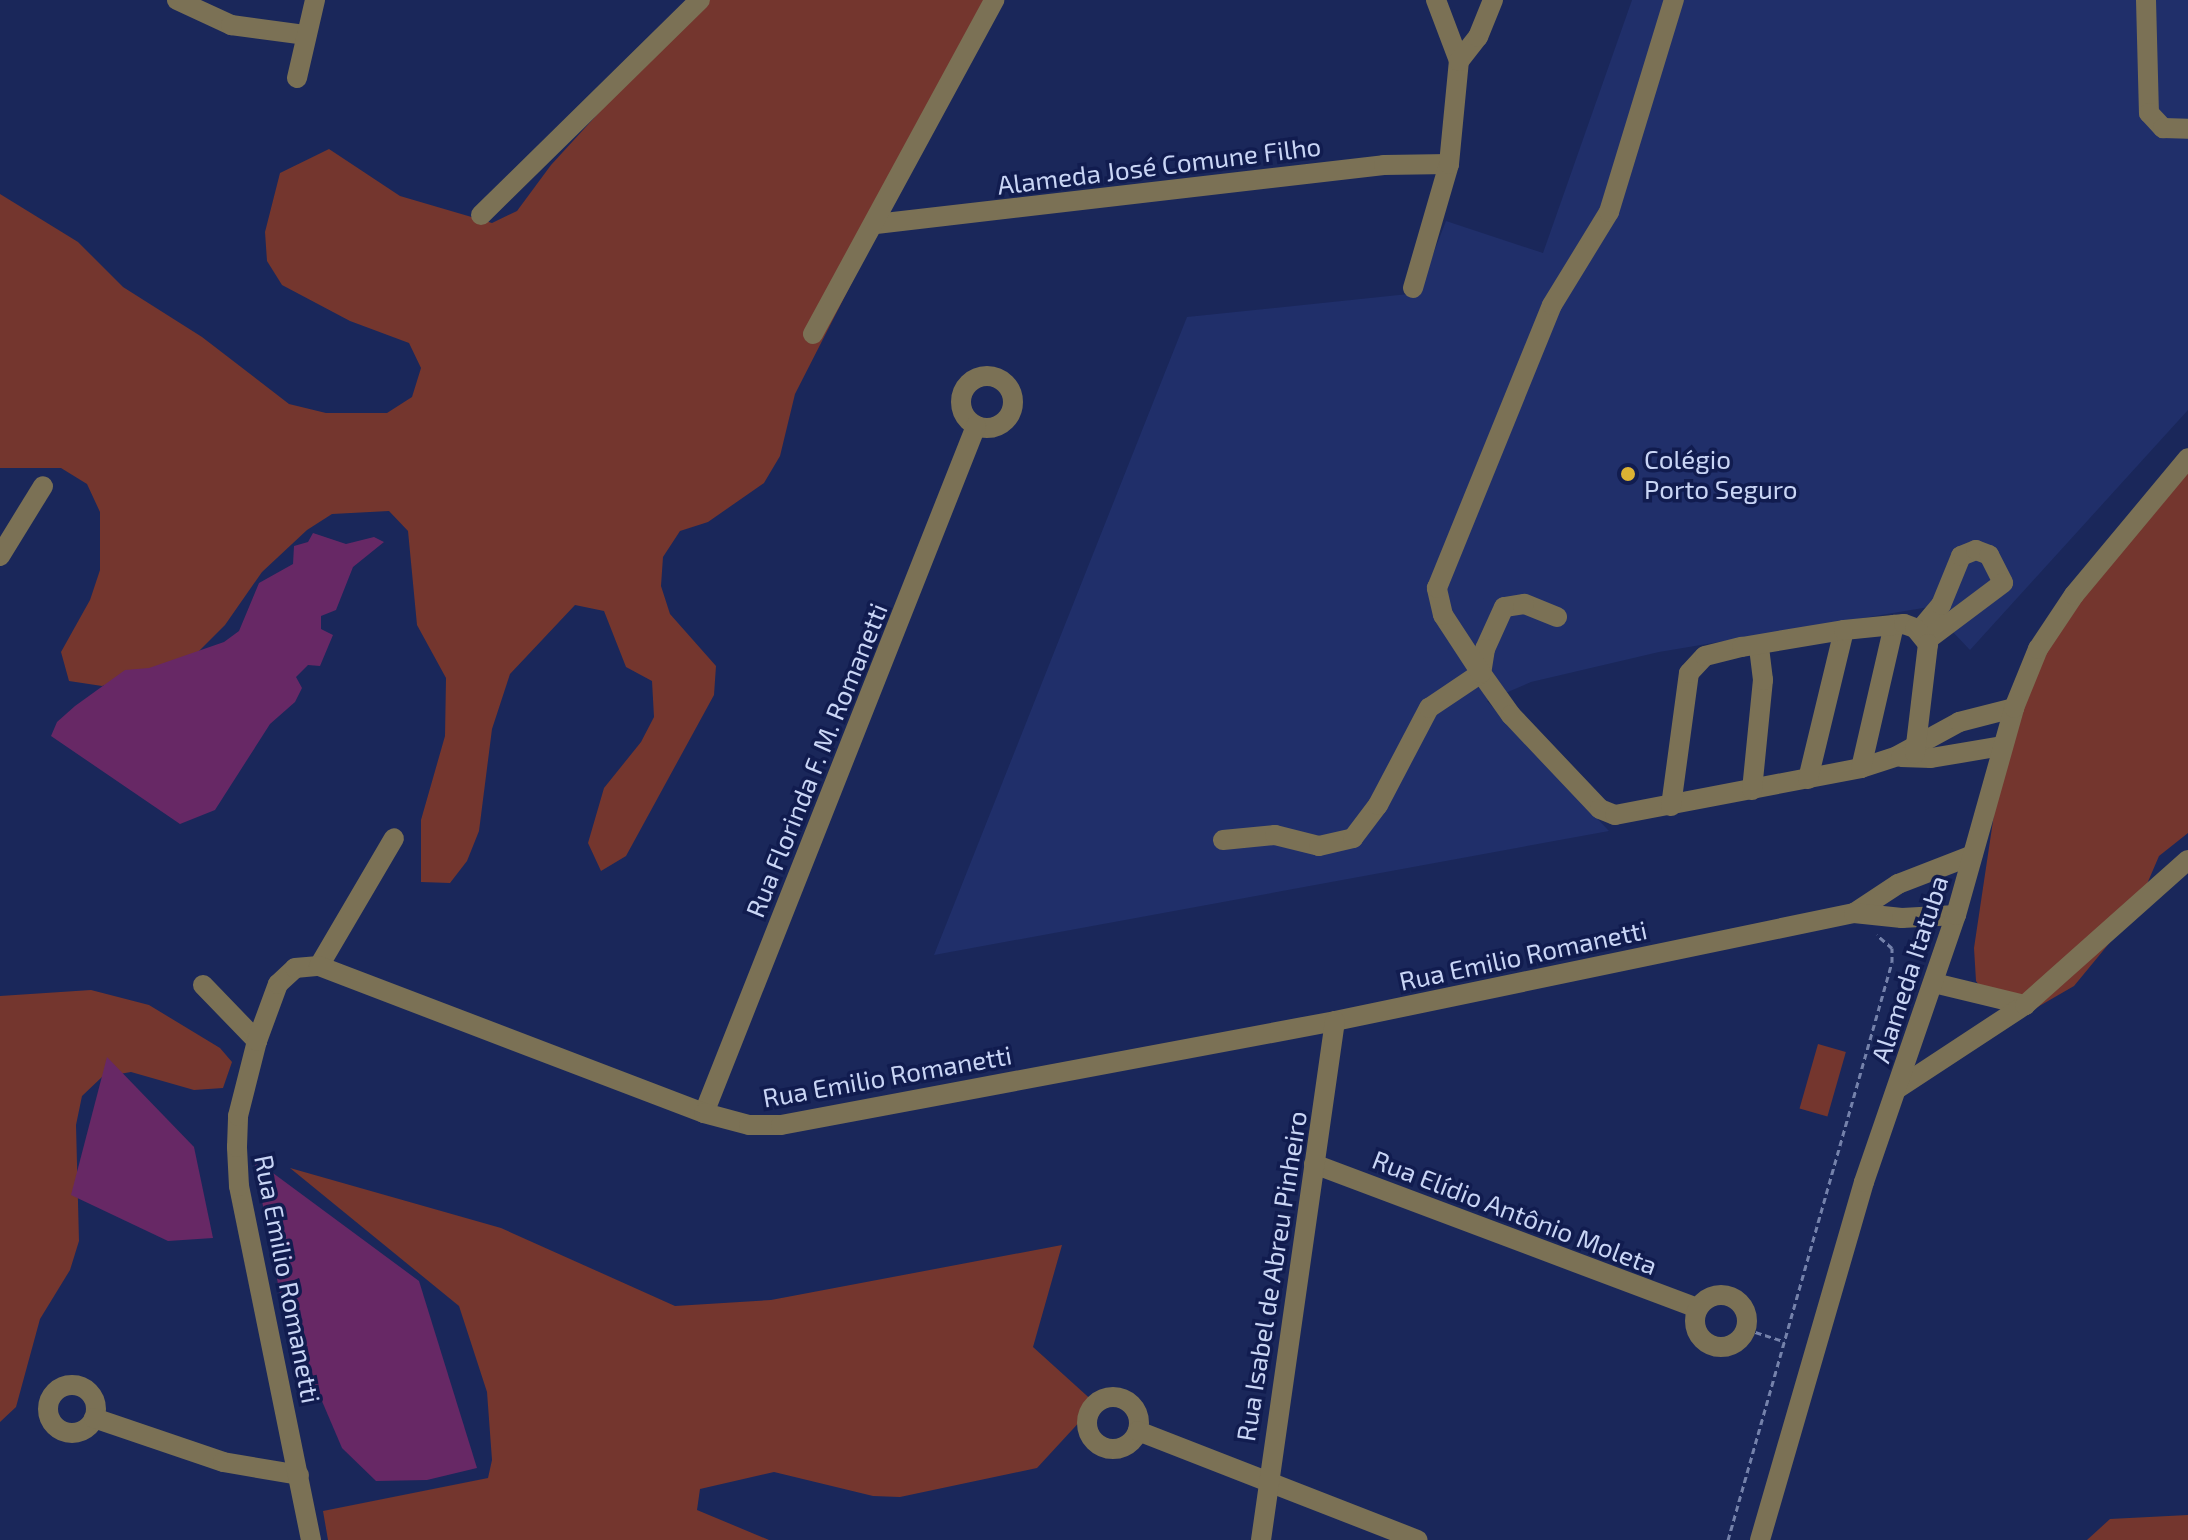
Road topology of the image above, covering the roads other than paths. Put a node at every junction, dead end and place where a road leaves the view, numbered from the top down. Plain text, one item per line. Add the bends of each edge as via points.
1 (177, 0) edge
2 (315, 0) edge
3 (700, 0) edge
4 (994, 0) edge
5 (1436, 0) edge
6 (1493, 0) edge
7 (1674, 0) edge
8 (2146, 0) edge
9 (306, 35) junction
10 (1459, 61) junction
11 (297, 78) dead end
12 (2188, 129) edge
13 (1449, 164) junction
14 (481, 215) dead end
15 (876, 224) junction
16 (1413, 288) dead end
17 (813, 334) dead end
18 (976, 426) dead end
19 (2188, 458) edge
20 (43, 486) dead end
21 (0, 556) edge
22 (1557, 617) dead end
23 (1894, 625) junction
24 (1844, 630) junction
25 (1759, 645) junction
26 (1481, 673) junction
27 (2014, 708) junction
28 (2002, 746) junction
29 (1909, 752) junction
30 (1861, 768) junction
31 (1808, 779) junction
32 (1752, 790) junction
33 (1671, 806) junction
34 (394, 838) dead end
35 (1223, 840) dead end
36 (1973, 855) junction
37 (2188, 860) edge
38 (1854, 913) junction
39 (1956, 915) junction
40 (319, 966) junction
41 (1934, 983) junction
42 (203, 985) dead end
43 (2025, 1005) junction
44 (1335, 1021) junction
45 (257, 1041) junction
46 (1897, 1089) junction
47 (704, 1113) junction
48 (1314, 1164) junction
49 (1697, 1308) junction
50 (94, 1418) dead end
51 (1138, 1431) dead end
52 (299, 1475) junction
53 (1267, 1479) junction
54 (311, 1540) edge
55 (1261, 1540) edge
56 (1418, 1540) edge
57 (1760, 1540) edge

1 - 9 street via 231,25
2 - 9 street
3 - 14 street
4 - 15 street
5 - 10 street
6 - 10 street via 1478,37
7 - 26 street via 1609,212 1552,305 1437,588 1443,615
8 - 12 street via 2149,113 2163,128
9 - 11 street
10 - 13 street
13 - 15 street, Alameda José Comune Filho via 1384,165
13 - 16 street
15 - 17 street
18 - 47 street, Rua Florinda F. M. Romanetti
19 - 27 street, Alameda Itatuba via 2074,595 2038,649
20 - 21 street
22 - 26 street via 1516,603 1504,607 1485,649
23 - 24 street
23 - 29 street via 1923,635
23 - 30 street
24 - 25 street
24 - 31 street
25 - 32 street via 1763,680
25 - 33 street via 1705,656 1689,673
26 - 33 street via 1511,715 1600,809 1621,815
26 - 35 street via 1429,708 1378,805 1353,838 1319,846 1275,835
27 - 28 street, Alameda Itatuba
27 - 29 street via 1959,722
28 - 29 street
28 - 36 street, Alameda Itatuba
29 - 30 street
30 - 31 street
31 - 32 street
32 - 33 street
34 - 40 street
36 - 38 street, Rua Emilio Romanetti via 1898,884
36 - 39 street, Alameda Itatuba
37 - 43 street
38 - 39 street, Rua Emilio Romanetti via 1902,918
38 - 44 street, Rua Emilio Romanetti
39 - 41 street, Alameda Itatuba
40 - 45 street, Rua Emilio Romanetti via 287,974
40 - 47 street, Rua Emilio Romanetti
41 - 43 street
41 - 46 street, Alameda Itatuba
42 - 45 street
43 - 46 street
44 - 47 street, Rua Emilio Romanetti via 781,1125 749,1125
44 - 48 street, Rua Isabel de Abreu Pinheiro
45 - 52 street, Rua Emilio Romanetti via 238,1116 239,1186
46 - 57 street, Alameda Itatuba
48 - 49 street, Rua Elídio Antônio Moleta
48 - 53 street, Rua Isabel de Abreu Pinheiro
49 - 49 street via 1710,1296 1727,1295 1742,1304 1746,1329 1727,1346 1710,1345 1697,1333
50 - 52 street via 223,1462
51 - 53 street
52 - 54 street, Rua Emilio Romanetti
53 - 55 street, Rua Isabel de Abreu Pinheiro
53 - 56 street

